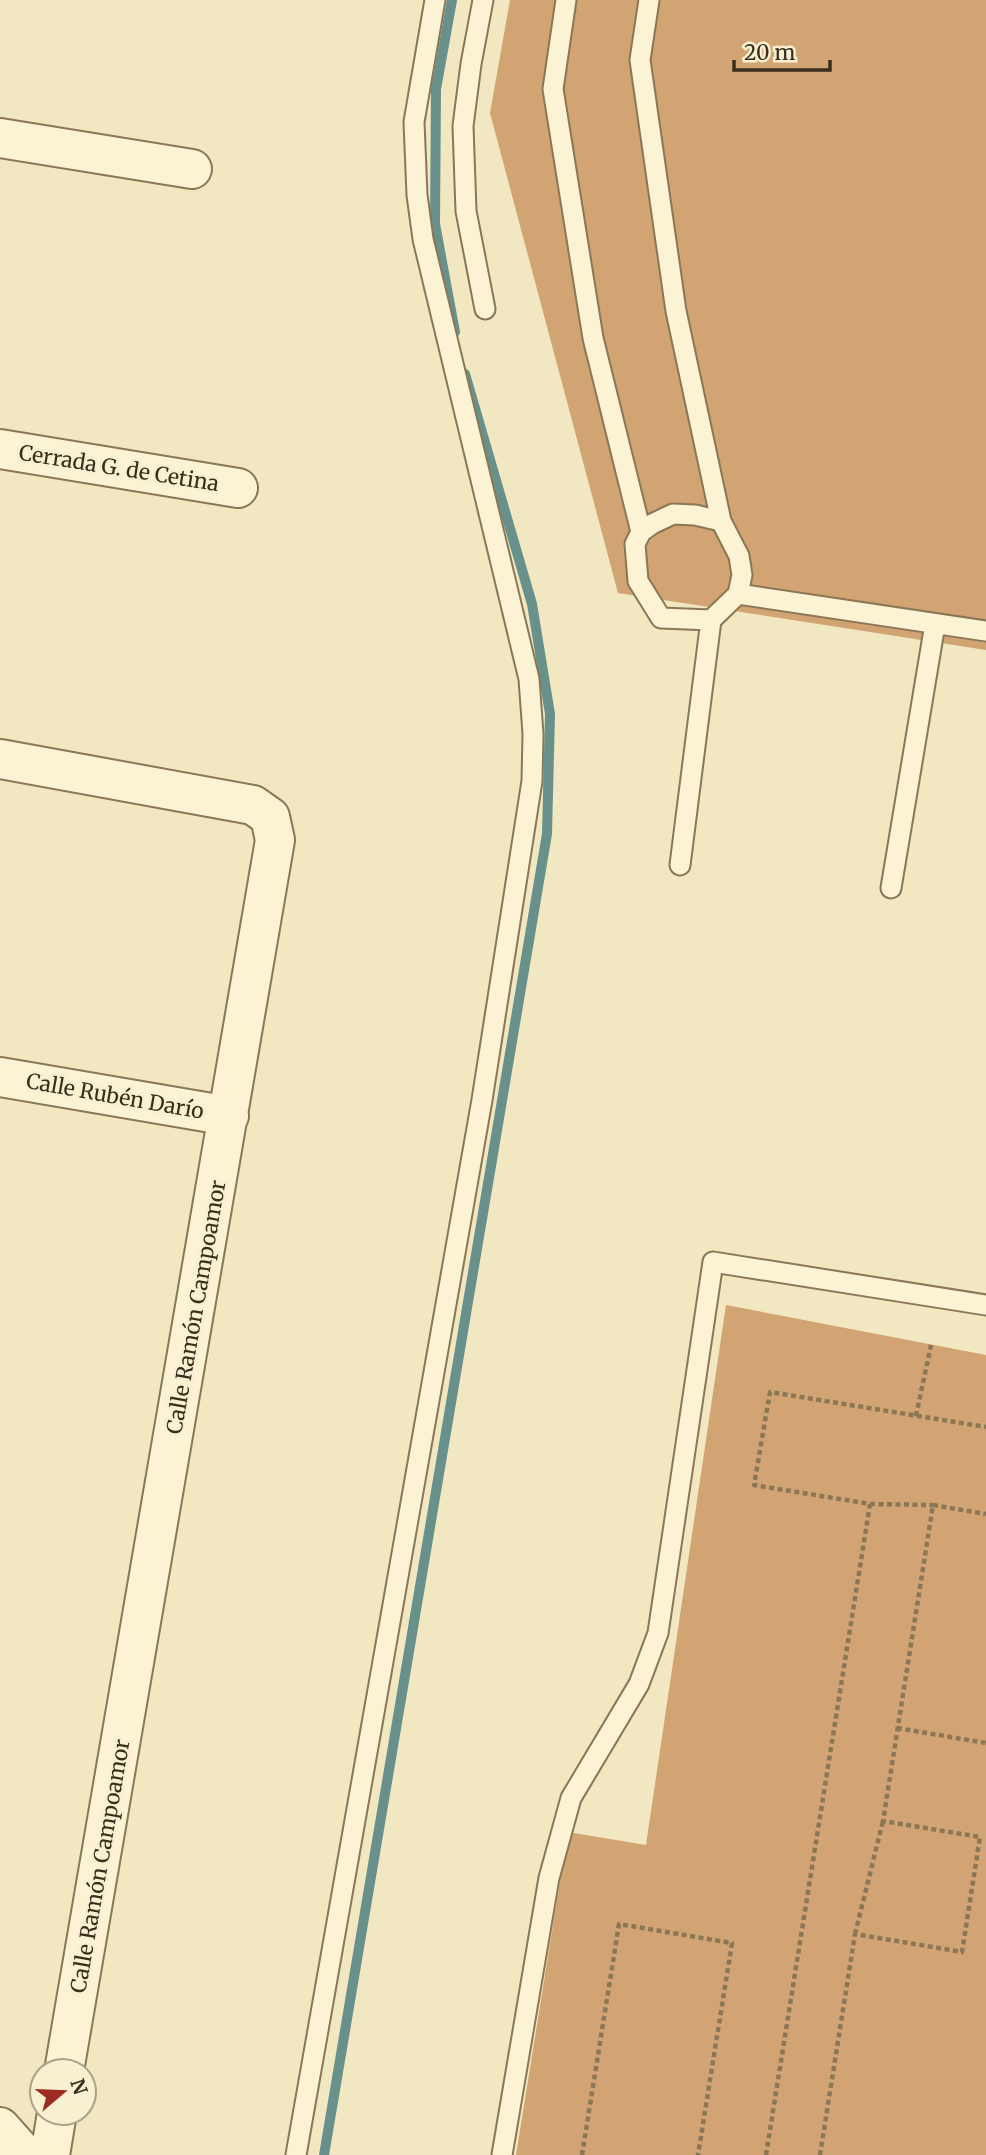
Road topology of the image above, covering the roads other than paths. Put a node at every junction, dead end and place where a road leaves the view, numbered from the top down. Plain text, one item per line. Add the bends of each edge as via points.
1 (435, 0) edge
2 (483, 0) edge
3 (566, 0) edge
4 (649, 0) edge
5 (0, 138) edge
6 (192, 169) dead end
7 (485, 309) dead end
8 (0, 449) edge
9 (238, 488) dead end
10 (721, 521) junction
11 (640, 532) junction
12 (738, 594) junction
13 (711, 620) junction
14 (935, 624) junction
15 (986, 631) edge
16 (0, 759) edge
17 (680, 865) dead end
18 (891, 888) dead end
19 (0, 1077) edge
20 (229, 1116) junction
21 (986, 1305) edge
22 (66, 2057) edge
23 (0, 2127) edge
24 (55, 2127) edge
25 (25, 2155) edge
26 (50, 2155) edge
27 (296, 2155) edge
28 (502, 2155) edge

1 - 27 lane via 414,122 418,206 529,679 532,781 482,1100
2 - 7 lane via 463,125 466,211
3 - 11 lane via 553,89 593,338
4 - 10 lane via 640,60 676,311
5 - 6 street
8 - 9 street, Cerrada G. de Cetina
10 - 11 lane via 673,514
10 - 12 lane via 739,556
11 - 13 lane via 635,544 638,581 662,618
12 - 13 lane
12 - 14 lane
13 - 17 lane
14 - 15 lane
14 - 18 lane
16 - 20 street, Calle Ramón Campoamor via 253,805 271,817 275,840
19 - 20 street, Calle Rubén Darío
20 - 22 street, Calle Ramón Campoamor
21 - 28 lane via 713,1262 659,1633 639,1684 571,1798 549,1878
23 - 25 street
24 - 26 street

